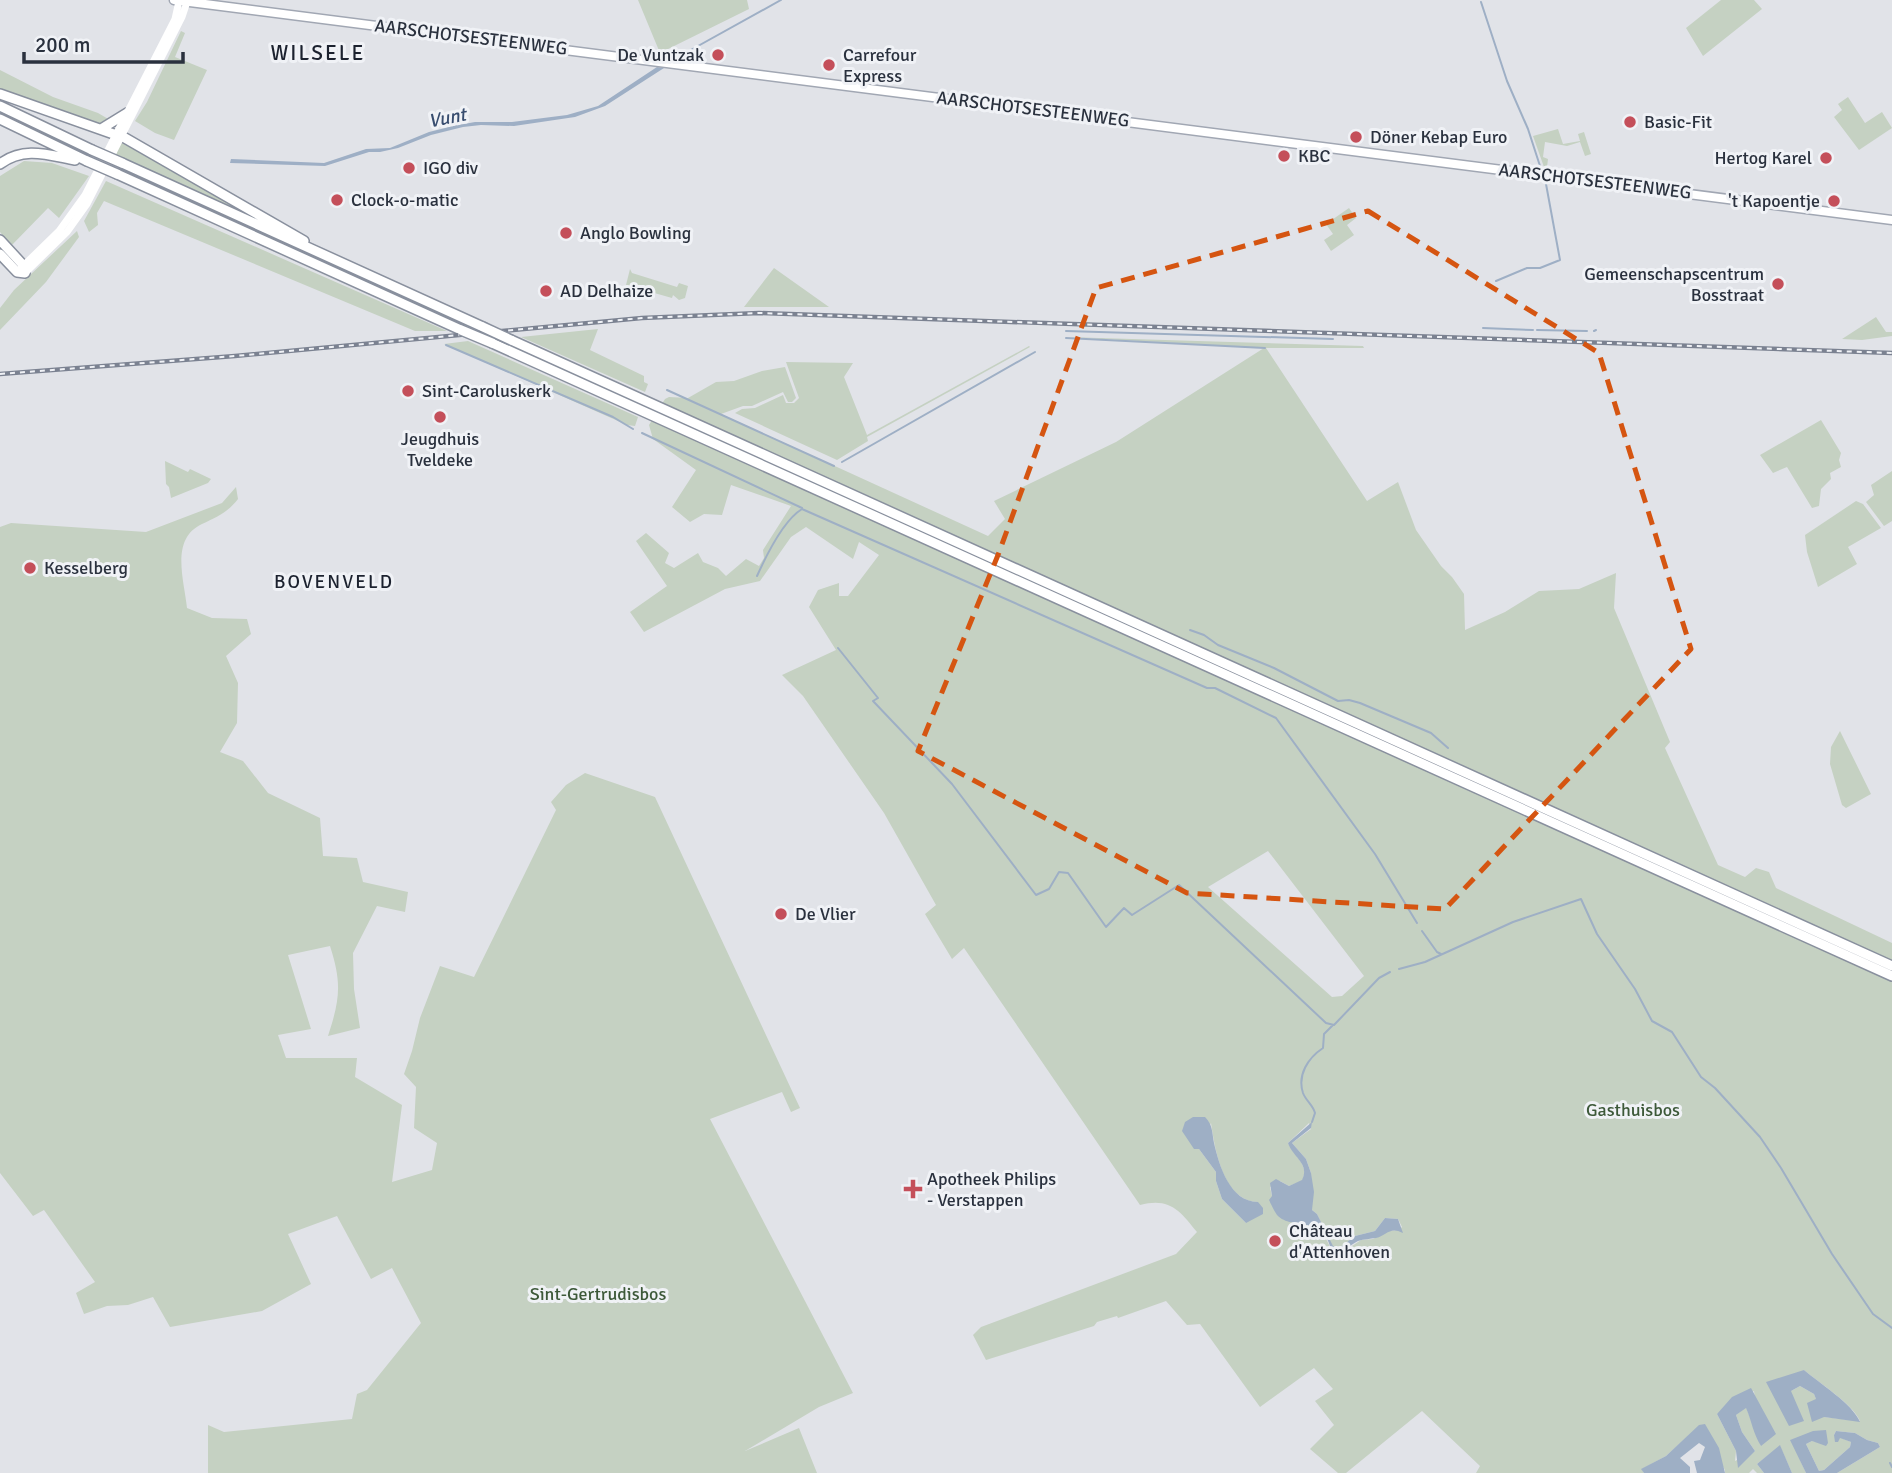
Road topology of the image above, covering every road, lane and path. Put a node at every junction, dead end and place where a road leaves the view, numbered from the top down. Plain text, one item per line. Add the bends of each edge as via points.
1 (180, 1) edge
2 (0, 94) edge
3 (0, 106) edge
4 (127, 113) junction
5 (0, 119) edge
6 (112, 135) junction
7 (87, 160) junction
8 (0, 164) edge
9 (1892, 220) edge
10 (0, 240) edge
11 (319, 253) junction
12 (0, 254) edge
13 (22, 270) junction
14 (1892, 966) edge
15 (1892, 976) edge

1 - 4 main road
1 - 6 main road via 182,17
1 - 9 main road, AARSCHOTSESTEENWEG
2 - 6 highway
3 - 11 highway, bridge
4 - 6 highway
4 - 6 main road
5 - 7 highway
6 - 11 highway via 298,237
6 - 13 main road via 74,214
6 - 13 main road via 113,155 74,223
7 - 8 highway via 32,152
7 - 15 highway, bridge
10 - 13 highway
11 - 14 highway, bridge
12 - 13 highway

